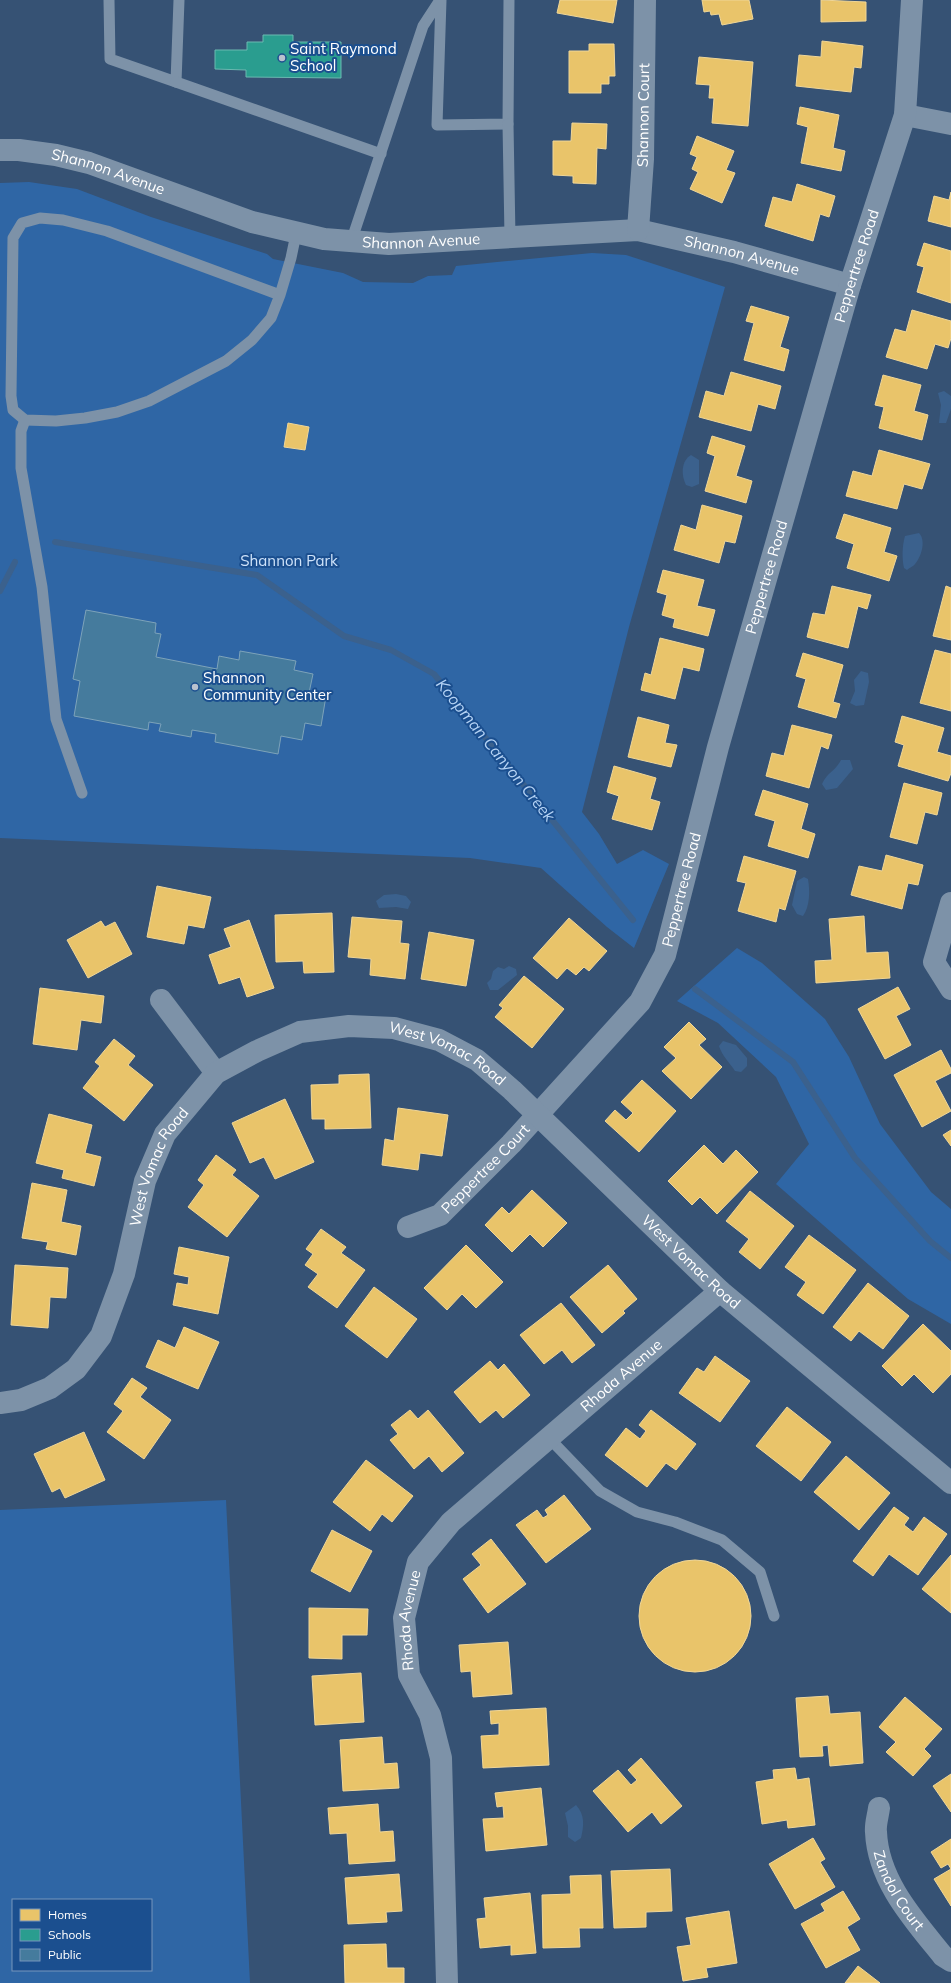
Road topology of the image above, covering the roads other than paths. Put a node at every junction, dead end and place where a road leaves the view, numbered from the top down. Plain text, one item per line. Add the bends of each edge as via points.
1 (109, 0) edge
2 (179, 0) edge
3 (440, 0) edge
4 (509, 0) edge
5 (644, 0) edge
6 (912, 0) edge
7 (176, 82) junction
8 (905, 115) junction
9 (508, 124) junction
10 (951, 124) edge
11 (0, 150) edge
12 (381, 154) junction
13 (638, 230) junction
14 (296, 234) junction
15 (510, 237) junction
16 (351, 242) junction
17 (850, 285) junction
18 (280, 295) junction
19 (25, 420) junction
20 (82, 793) dead end
21 (951, 903) edge
22 (951, 989) edge
23 (161, 1000) dead end
24 (216, 1073) junction
25 (538, 1116) junction
26 (408, 1227) dead end
27 (720, 1291) junction
28 (0, 1403) edge
29 (549, 1438) junction
30 (951, 1483) edge
31 (774, 1616) dead end
32 (879, 1808) dead end
33 (951, 1961) edge
34 (447, 1983) edge

1 - 7 lane via 110,59
2 - 7 lane
3 - 9 lane via 437,125
3 - 12 lane via 423,26
4 - 9 lane
5 - 13 street, Shannon Court via 643,159
6 - 8 street, Peppertree Road
7 - 12 lane
8 - 10 street
8 - 17 street, Peppertree Road
9 - 15 lane
11 - 14 street, Shannon Avenue via 56,155 89,163 252,222
12 - 16 lane
13 - 15 street, Shannon Avenue
13 - 17 street, Shannon Avenue via 734,252
14 - 16 street, Shannon Avenue
14 - 18 lane
15 - 16 street, Shannon Avenue via 389,244
17 - 25 street, Peppertree Road via 718,747 666,956 640,1002
18 - 19 lane via 271,318 252,340 231,356 149,401 117,412 85,418 56,421
18 - 19 lane via 107,231 64,220 40,218 22,223 13,238 11,396 13,410
19 - 20 lane via 21,431 21,468 42,587 56,719
21 - 22 street via 934,962
23 - 24 street
24 - 25 street, West Vomac Road via 300,1032 349,1026 394,1028 439,1040 477,1060
24 - 28 street, West Vomac Road via 165,1134 145,1181 124,1274 102,1336 76,1369 50,1388 20,1400
25 - 26 street, Peppertree Court via 440,1215
25 - 27 street, West Vomac Road
27 - 29 street, Rhoda Avenue
27 - 30 street, West Vomac Road
29 - 31 lane via 600,1491 637,1512 675,1522 722,1540 760,1572
29 - 34 street, Rhoda Avenue via 451,1522 418,1562 404,1618 409,1675 430,1715 441,1758
32 - 33 street, Zandol Court via 876,1832 881,1864 903,1906 943,1956

